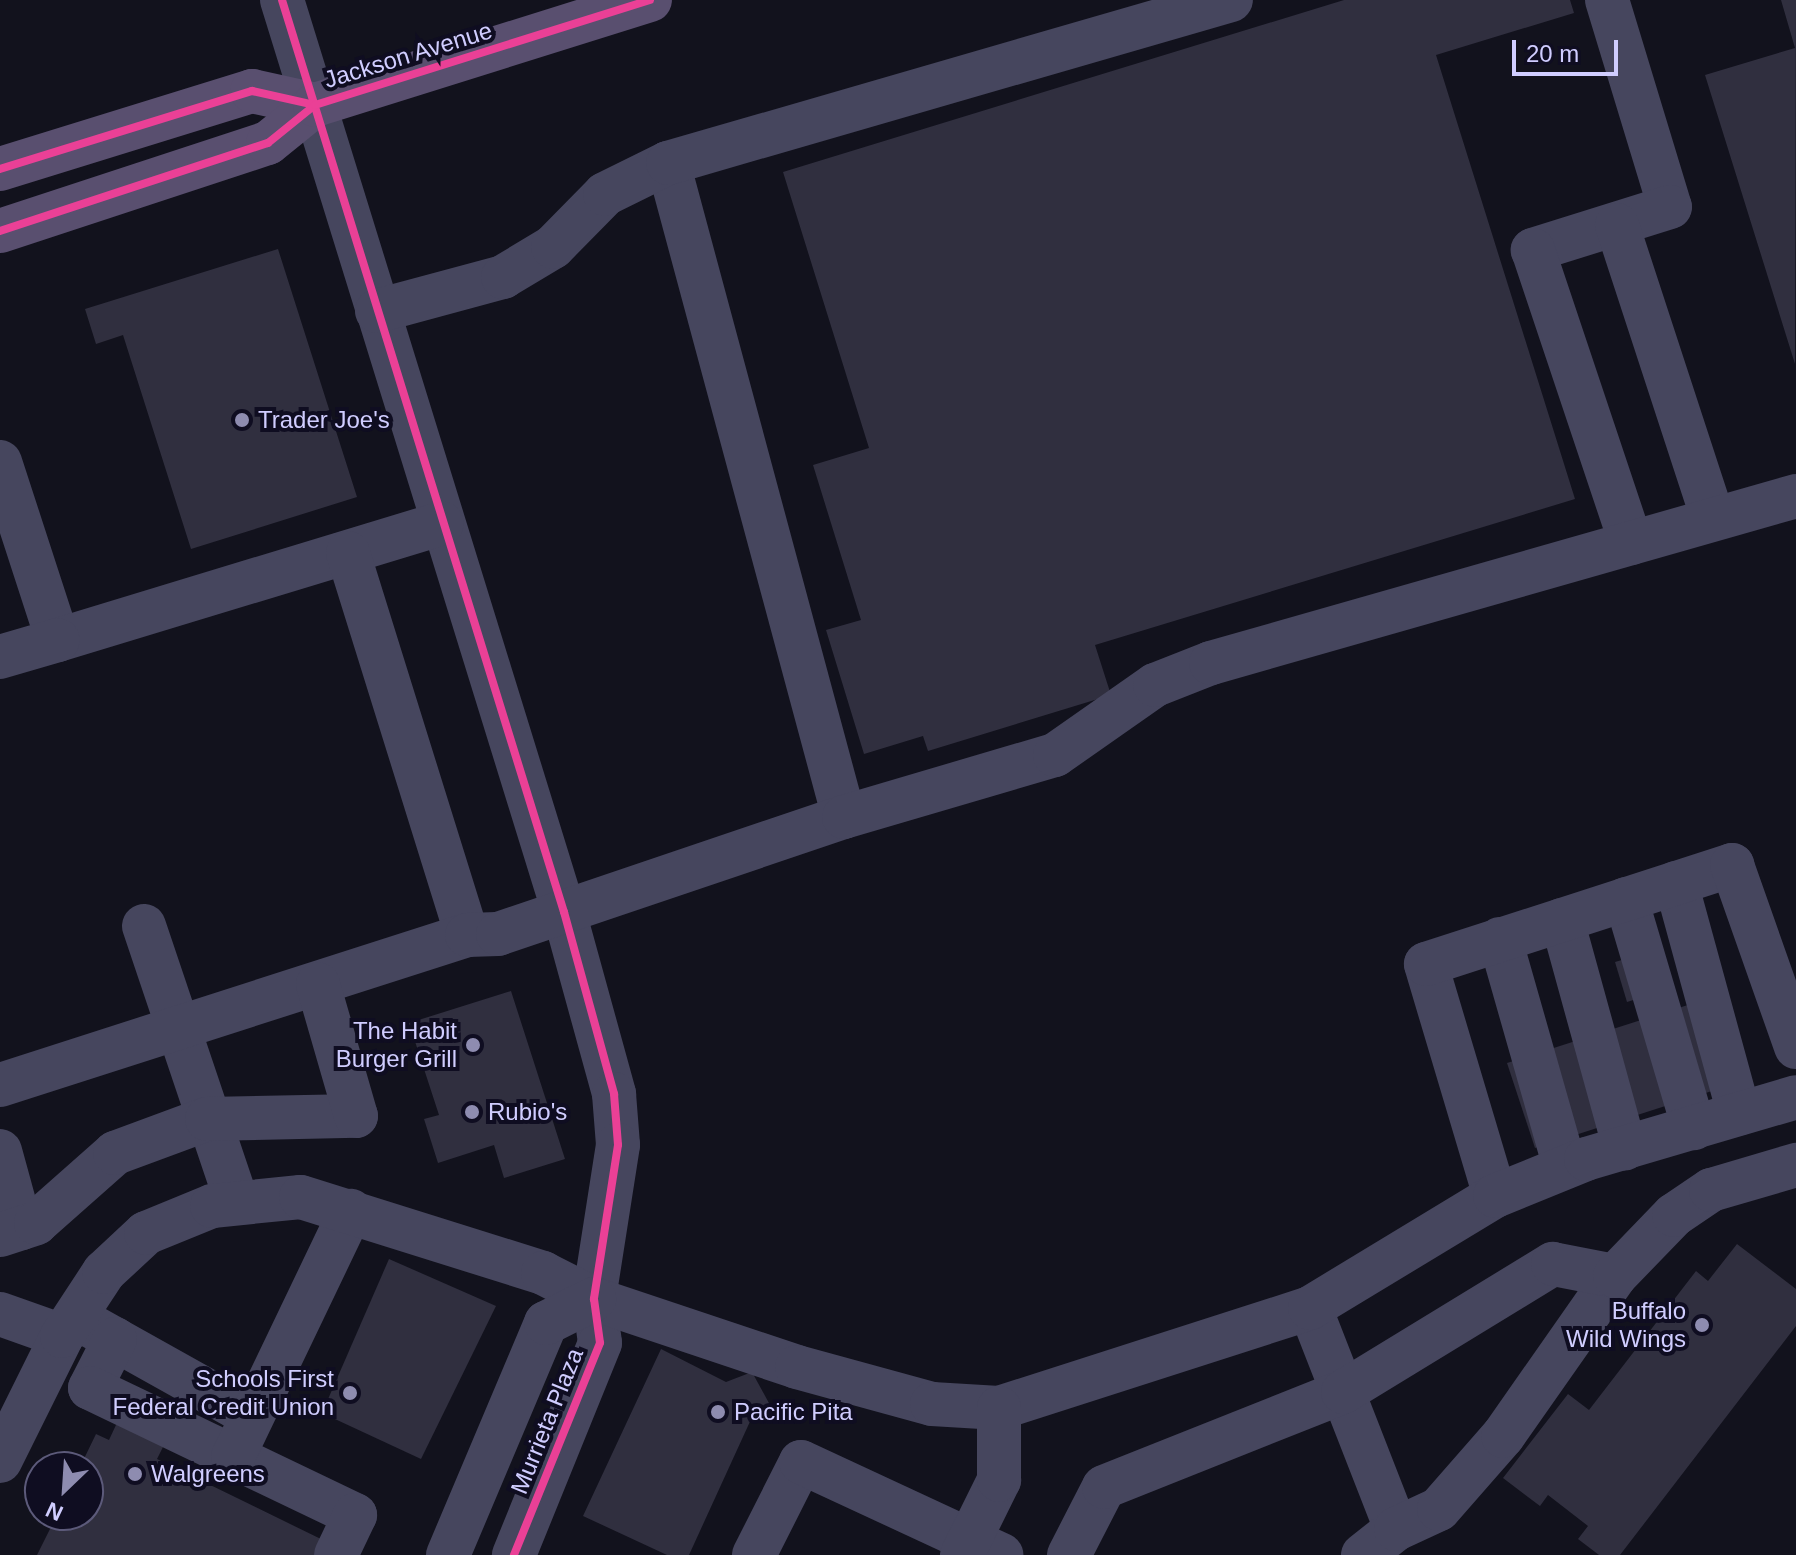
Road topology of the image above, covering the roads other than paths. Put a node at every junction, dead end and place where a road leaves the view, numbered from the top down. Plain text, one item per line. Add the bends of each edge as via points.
1 (282, 0) edge
2 (650, 0) edge
3 (1231, 0) edge
4 (1607, 0) edge
5 (315, 105) junction
6 (668, 163) junction
7 (0, 169) edge
8 (1617, 225) junction
9 (0, 231) edge
10 (377, 311) junction
11 (0, 462) edge
12 (1796, 496) edge
13 (1713, 519) junction
14 (442, 523) junction
15 (1631, 543) junction
16 (348, 553) junction
17 (58, 640) junction
18 (0, 657) edge
19 (844, 817) junction
20 (1676, 883) junction
21 (1626, 899) junction
22 (564, 912) junction
23 (1562, 920) junction
24 (144, 926) dead end
25 (467, 935) junction
26 (1500, 939) junction
27 (318, 984) junction
28 (180, 1029) junction
29 (1796, 1047) edge
30 (0, 1085) edge
31 (1795, 1099) edge
32 (1739, 1114) junction
33 (207, 1119) junction
34 (1694, 1128) junction
35 (1625, 1148) junction
36 (0, 1151) edge
37 (1796, 1165) edge
38 (1565, 1167) junction
39 (1495, 1196) junction
40 (237, 1203) junction
41 (351, 1211) junction
42 (10, 1232) edge
43 (1615, 1276) junction
44 (594, 1299) junction
45 (1310, 1308) junction
46 (0, 1314) edge
47 (68, 1326) junction
48 (115, 1339) junction
49 (1343, 1392) junction
50 (999, 1408) junction
51 (252, 1416) junction
52 (233, 1457) junction
53 (0, 1461) edge
54 (1380, 1542) edge
55 (977, 1550) edge
56 (523, 1552) edge
57 (336, 1555) edge
58 (448, 1555) edge
59 (754, 1555) edge
60 (1069, 1555) edge

1 - 5 street
2 - 5 main road, Jackson Avenue
3 - 6 street
4 - 8 street via 1670,207
5 - 7 main road, Jackson Avenue via 252,91
5 - 9 main road, Jackson Avenue via 268,143
5 - 10 street
6 - 10 street via 605,194 553,247 503,277
6 - 19 street
8 - 13 street
8 - 15 street via 1533,250
10 - 14 street
11 - 17 street
12 - 13 street
13 - 15 street
14 - 16 street
14 - 22 street
15 - 19 street via 1230,662 1211,663 1155,685 1055,755
16 - 17 street
16 - 25 street
17 - 18 street
19 - 22 street
20 - 21 street
20 - 29 street via 1732,865
20 - 32 street
21 - 23 street
21 - 34 street
22 - 25 street via 498,934
22 - 44 street via 614,1094 618,1145
23 - 26 street
23 - 35 street
24 - 28 street
25 - 27 street
26 - 38 street
26 - 39 street via 1426,964
27 - 28 street
27 - 33 street via 356,1116
28 - 30 street
28 - 33 street
31 - 32 street
32 - 34 street
33 - 40 street
33 - 42 street via 115,1153 36,1223
34 - 35 street
35 - 38 street
36 - 42 street
37 - 43 street via 1711,1190 1674,1215
38 - 39 street
39 - 45 street
40 - 41 street via 301,1197
40 - 47 street via 212,1206 146,1233 104,1272
41 - 44 street via 543,1273
41 - 51 street
43 - 49 street via 1553,1264
43 - 54 street via 1503,1436 1439,1509
44 - 50 street via 797,1367 932,1404
44 - 56 street, Murrieta Plaza via 600,1343
44 - 58 street, Murrieta Plaza via 546,1323
45 - 49 street
45 - 50 street
46 - 47 street
47 - 48 street
47 - 53 street
48 - 51 street
48 - 52 street via 90,1388
49 - 54 street
49 - 60 street via 1104,1487
50 - 55 street via 999,1480
51 - 52 street
52 - 57 street via 355,1515
55 - 59 street via 801,1462

